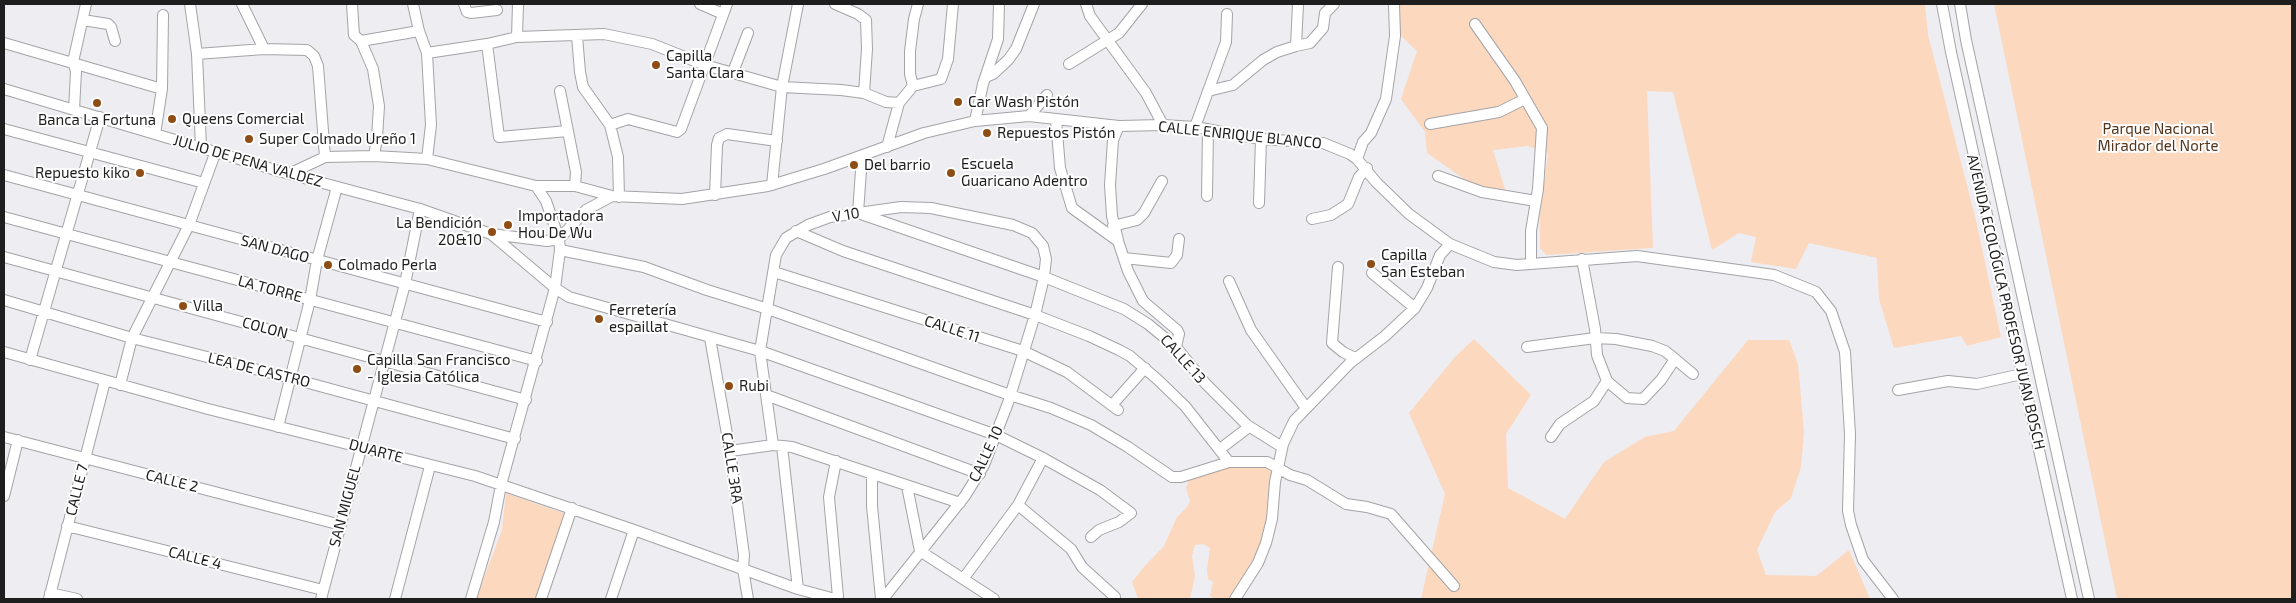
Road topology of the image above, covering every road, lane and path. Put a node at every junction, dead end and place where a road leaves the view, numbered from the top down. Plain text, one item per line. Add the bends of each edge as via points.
1 (86, 4) edge
2 (190, 4) edge
3 (242, 4) edge
4 (352, 4) edge
5 (413, 4) edge
6 (464, 4) edge
7 (518, 4) edge
8 (700, 4) edge
9 (727, 4) edge
10 (798, 4) edge
11 (834, 4) edge
12 (918, 4) edge
13 (953, 4) edge
14 (999, 4) edge
15 (1034, 4) edge
16 (1086, 4) edge
17 (1142, 4) edge
18 (1298, 4) edge
19 (1334, 4) edge
20 (1394, 4) edge
21 (1942, 4) edge
22 (1960, 4) edge
23 (497, 10) dead end
24 (724, 14) junction
25 (1227, 14) dead end
26 (163, 15) dead end
27 (83, 20) junction
28 (1475, 24) dead end
29 (418, 31) junction
30 (748, 33) dead end
31 (577, 36) junction
32 (517, 37) junction
33 (1109, 40) junction
34 (115, 41) dead end
35 (361, 41) junction
36 (4, 43) edge
37 (487, 44) junction
38 (1296, 46) junction
39 (264, 50) junction
40 (428, 53) junction
41 (197, 54) junction
42 (73, 62) junction
43 (1069, 64) dead end
44 (705, 65) junction
45 (733, 72) junction
46 (986, 77) junction
47 (913, 86) junction
48 (782, 87) junction
49 (4, 89) edge
50 (162, 89) junction
51 (560, 91) dead end
52 (1208, 91) junction
53 (864, 93) junction
54 (1047, 95) dead end
55 (1525, 100) junction
56 (899, 103) junction
57 (74, 110) junction
58 (1029, 116) junction
59 (100, 117) junction
60 (1056, 120) junction
61 (975, 121) junction
62 (1430, 124) dead end
63 (610, 125) junction
64 (1163, 125) junction
65 (1118, 126) junction
66 (1195, 127) junction
67 (4, 129) edge
68 (1208, 129) junction
69 (568, 131) junction
70 (155, 134) junction
71 (1261, 138) junction
72 (777, 141) junction
73 (201, 147) junction
74 (887, 147) junction
75 (216, 151) junction
76 (90, 153) junction
77 (374, 156) junction
78 (862, 156) junction
79 (325, 157) junction
80 (426, 159) junction
81 (1357, 159) junction
82 (1367, 168) junction
83 (289, 174) junction
84 (4, 176) edge
85 (1438, 176) dead end
86 (1162, 181) dead end
87 (204, 183) junction
88 (772, 185) junction
89 (536, 186) junction
90 (576, 186) junction
91 (337, 187) junction
92 (715, 195) junction
93 (78, 196) junction
94 (615, 196) junction
95 (1207, 196) dead end
96 (1536, 201) junction
97 (1259, 203) dead end
98 (420, 209) junction
99 (858, 213) junction
100 (4, 218) edge
101 (1312, 220) dead end
102 (189, 225) junction
103 (1113, 226) junction
104 (796, 231) junction
105 (67, 234) junction
106 (491, 234) junction
107 (1179, 238) dead end
108 (1118, 241) junction
109 (1450, 244) junction
110 (559, 245) junction
111 (4, 257) edge
112 (1124, 258) junction
113 (1582, 259) junction
114 (317, 260) junction
115 (172, 262) junction
116 (1531, 263) junction
117 (1338, 267) dead end
118 (56, 271) junction
119 (774, 272) junction
120 (1372, 273) dead end
121 (1044, 277) junction
122 (1229, 281) dead end
123 (405, 284) junction
124 (554, 288) junction
125 (152, 297) junction
126 (4, 300) edge
127 (310, 300) junction
128 (768, 308) junction
129 (1415, 308) junction
130 (44, 312) junction
131 (1035, 315) junction
132 (394, 322) junction
133 (547, 322) junction
134 (132, 338) junction
135 (300, 338) junction
136 (710, 338) junction
137 (1595, 338) junction
138 (1176, 347) junction
139 (1527, 347) dead end
140 (760, 351) junction
141 (1023, 351) junction
142 (4, 352) edge
143 (1355, 358) junction
144 (1675, 359) junction
145 (30, 360) junction
146 (536, 360) junction
147 (384, 361) junction
148 (1145, 368) junction
149 (1693, 374) dead end
150 (2022, 374) junction
151 (290, 378) junction
152 (106, 381) junction
153 (1607, 381) junction
154 (120, 385) junction
155 (1898, 390) dead end
156 (766, 395) junction
157 (1010, 395) junction
158 (373, 400) junction
159 (526, 400) junction
160 (1306, 408) junction
161 (278, 426) junction
162 (1249, 427) junction
163 (996, 435) junction
164 (4, 437) edge
165 (1551, 437) dead end
166 (515, 439) junction
167 (18, 440) junction
168 (778, 446) junction
169 (361, 447) junction
170 (1282, 447) junction
171 (1220, 449) junction
172 (730, 451) junction
173 (85, 458) junction
174 (1043, 458) junction
175 (836, 461) junction
176 (1229, 462) junction
177 (430, 466) junction
178 (1278, 468) junction
179 (872, 474) junction
180 (980, 474) junction
181 (501, 484) junction
182 (907, 486) junction
183 (4, 496) edge
184 (960, 503) junction
185 (1018, 505) junction
186 (572, 508) junction
187 (341, 524) junction
188 (67, 526) junction
189 (634, 530) junction
190 (1091, 537) dead end
191 (920, 551) junction
192 (743, 569) junction
193 (963, 579) junction
194 (1454, 586) dead end
195 (798, 589) junction
196 (322, 595) edge
197 (50, 596) edge
198 (1116, 597) dead end
199 (77, 599) edge
200 (395, 599) edge
201 (471, 599) edge
202 (541, 599) edge
203 (612, 599) edge
204 (748, 599) edge
205 (882, 599) edge
206 (994, 599) edge
207 (1235, 599) edge
208 (1894, 599) edge
209 (2072, 599) edge
210 (2089, 599) edge

1 - 27 street
2 - 41 street
3 - 39 street
4 - 35 street via 354,35
5 - 29 street
6 - 23 street via 467,12 471,13
7 - 32 street
8 - 24 street
9 - 24 street
10 - 48 street
11 - 53 street via 866,20
12 - 47 street via 910,51
13 - 47 street via 948,59 941,80
14 - 46 street via 998,39
15 - 46 street via 1016,49 993,74
16 - 33 street via 1090,16
17 - 33 street via 1119,33
18 - 38 street
19 - 38 street via 1325,13 1323,28 1310,43
20 - 81 street via 1394,46 1386,99
21 - 150 street, AVENIDA ECOLÓGICA PROFESOR JUAN BOSCH
22 - 210 street, AVENIDA ECOLÓGICA PROFESOR JUAN BOSCH
24 - 44 street
25 - 52 street via 1226,42
26 - 50 street
27 - 34 street via 108,24
27 - 42 street
28 - 55 street
29 - 35 street
29 - 40 street
30 - 45 street
31 - 32 street
31 - 44 street via 604,34 652,44
31 - 63 street via 583,87
32 - 37 street
33 - 43 street
33 - 64 street via 1146,93
35 - 77 street via 373,69 378,106
36 - 42 street
37 - 40 street
37 - 69 street via 497,134 502,138
38 - 52 street via 1263,60 1233,85
39 - 41 street
39 - 79 street via 307,50 314,56 318,66
40 - 80 street via 431,125
41 - 73 street
42 - 50 street
42 - 57 street via 76,71
44 - 45 street
44 - 63 street via 681,129 677,132 628,119
45 - 48 street
46 - 61 street
47 - 56 street
48 - 53 street
48 - 72 street
49 - 57 street, JULIO DE PENA VALDEZ
50 - 70 street
51 - 69 street
52 - 66 street
53 - 56 street via 886,102
54 - 58 street
55 - 62 street via 1499,112
55 - 96 street via 1542,128
56 - 74 street
57 - 59 street, JULIO DE PENA VALDEZ
58 - 60 street, CALLE ENRIQUE BLANCO
58 - 61 street, CALLE ENRIQUE BLANCO
59 - 70 street, JULIO DE PENA VALDEZ
59 - 76 street
60 - 65 street, CALLE ENRIQUE BLANCO
60 - 108 street via 1060,168 1072,208
61 - 74 street, CALLE ENRIQUE BLANCO via 924,133
63 - 94 street via 618,157
64 - 65 street, CALLE ENRIQUE BLANCO
64 - 66 street, CALLE ENRIQUE BLANCO
65 - 103 street via 1111,165
66 - 68 street, CALLE ENRIQUE BLANCO
67 - 76 street
68 - 71 street, CALLE ENRIQUE BLANCO
68 - 95 street
69 - 90 street
70 - 73 street, JULIO DE PENA VALDEZ
71 - 81 street, CALLE ENRIQUE BLANCO via 1315,141
71 - 97 street
72 - 88 street
72 - 92 street via 727,134 719,138
73 - 75 street, JULIO DE PENA VALDEZ
74 - 78 street, CALLE ENRIQUE BLANCO
75 - 83 street, JULIO DE PENA VALDEZ
75 - 87 street
76 - 87 street
76 - 93 street
77 - 79 street, CALLE ENRIQUE BLANCO
77 - 80 street, CALLE ENRIQUE BLANCO
78 - 88 street, CALLE ENRIQUE BLANCO
78 - 99 street
79 - 83 street
80 - 89 street, CALLE ENRIQUE BLANCO
81 - 82 street, CALLE ENRIQUE BLANCO
82 - 101 street via 1359,177 1348,204 1330,215
82 - 109 street, CALLE ENRIQUE BLANCO via 1376,182 1409,214
83 - 91 street, JULIO DE PENA VALDEZ
84 - 93 street, SAN DAGO
85 - 96 street via 1482,192
86 - 103 street via 1137,220
87 - 102 street
88 - 92 street, CALLE ENRIQUE BLANCO
89 - 90 street, CALLE ENRIQUE BLANCO
89 - 110 street via 546,201
90 - 94 street, CALLE ENRIQUE BLANCO
91 - 98 street, JULIO DE PENA VALDEZ
91 - 114 street
92 - 94 street, CALLE ENRIQUE BLANCO via 682,199
93 - 102 street, SAN DAGO
93 - 105 street
94 - 110 street via 586,210
96 - 116 street via 1531,231
98 - 106 street, JULIO DE PENA VALDEZ
98 - 123 street, SAN MIGUEL
99 - 104 street, V 10 via 830,217
99 - 121 street, CALLE 13
99 - 121 street, V 10 via 901,207 931,208 1013,225 1032,233 1043,246 1046,259
100 - 105 street, LA TORRE
102 - 114 street, SAN DAGO
102 - 115 street
103 - 108 street
104 - 119 street, V 10 via 786,238 776,256
104 - 131 street via 843,251
105 - 115 street, LA TORRE
105 - 118 street
106 - 110 street, JULIO DE PENA VALDEZ
106 - 124 street, JULIO DE PENA VALDEZ
107 - 112 street via 1177,255 1171,263
108 - 112 street
109 - 116 street, CALLE ENRIQUE BLANCO via 1494,262
109 - 129 street via 1440,256
110 - 124 street
110 - 128 street, JULIO DE PENA VALDEZ via 644,267
111 - 118 street, COLON
112 - 138 street via 1144,301 1177,330
113 - 116 street, CALLE ENRIQUE BLANCO
113 - 137 street
113 - 208 street, CALLE ENRIQUE BLANCO via 1637,256 1680,260 1774,275 1816,292 1831,311 1845,352 1850,434 1848,511 1851,525 1863,560
114 - 123 street, SAN DAGO
114 - 127 street
115 - 125 street
115 - 127 street, LA TORRE
117 - 143 street via 1332,343
118 - 125 street, COLON
118 - 130 street
119 - 128 street, V 10
119 - 141 street, CALLE 11
120 - 129 street
121 - 131 street, V 10
121 - 138 street, CALLE 13 via 1112,303 1148,324
122 - 160 street via 1251,330
123 - 132 street, SAN MIGUEL
123 - 133 street, SAN DAGO
124 - 133 street
124 - 136 street, JULIO DE PENA VALDEZ via 569,297
125 - 134 street
125 - 135 street, COLON
126 - 130 street, LEA DE CASTRO
127 - 132 street, LA TORRE
127 - 135 street
128 - 140 street, V 10
128 - 157 street, JULIO DE PENA VALDEZ
129 - 143 street
130 - 134 street, LEA DE CASTRO
130 - 145 street
131 - 141 street, CALLE 10
131 - 148 street via 1098,340 1130,356
132 - 146 street, LA TORRE
132 - 147 street, SAN MIGUEL
133 - 146 street
134 - 151 street, LEA DE CASTRO
134 - 154 street
135 - 147 street, COLON
135 - 151 street
136 - 140 street, JULIO DE PENA VALDEZ
136 - 172 street, CALLE 3RA
137 - 139 street
137 - 144 street via 1652,346
137 - 153 street via 1597,355
138 - 162 street, CALLE 13 via 1205,383
140 - 156 street, V 10
140 - 163 street, JULIO DE PENA VALDEZ
141 - 148 street, CALLE 11 via 1067,372 1115,408
141 - 157 street, CALLE 10
142 - 145 street, DUARTE
143 - 160 street
144 - 149 street
144 - 153 street via 1643,399 1627,398
145 - 152 street, DUARTE
146 - 159 street
147 - 158 street, SAN MIGUEL
147 - 159 street, COLON
148 - 171 street via 1185,406
150 - 155 street via 1977,384 1948,381
150 - 209 street, AVENIDA ECOLÓGICA PROFESOR JUAN BOSCH
151 - 158 street, LEA DE CASTRO
151 - 161 street
152 - 154 street, DUARTE
152 - 173 street, CALLE 7
153 - 165 street via 1594,401 1560,424
154 - 161 street, DUARTE
156 - 168 street, V 10
156 - 180 street
157 - 163 street, CALLE 10
157 - 176 street, JULIO DE PENA VALDEZ via 1091,424 1172,477
158 - 166 street, LEA DE CASTRO
158 - 169 street, SAN MIGUEL
159 - 166 street
160 - 170 street via 1294,421
161 - 169 street, DUARTE
162 - 170 street, CALLE 13
162 - 171 street
163 - 174 street, JULIO DE PENA VALDEZ
163 - 180 street, CALLE 10
164 - 167 street, CALLE 2
166 - 181 street
167 - 173 street, CALLE 2
167 - 183 street
168 - 172 street
168 - 175 street
168 - 195 street, V 10
169 - 177 street, DUARTE
169 - 187 street, SAN MIGUEL
170 - 178 street
171 - 176 street
172 - 192 street, CALLE 3RA via 744,555
173 - 187 street, CALLE 2
173 - 188 street, CALLE 7
174 - 185 street
174 - 190 street, JULIO DE PENA VALDEZ via 1100,490 1131,513
175 - 179 street
175 - 195 street, DUARTE via 830,497 838,597 835,599
176 - 178 street via 1267,462
177 - 181 street, DUARTE
177 - 200 street
178 - 194 street via 1307,480 1346,504 1391,514
178 - 207 street via 1266,543 1258,563
179 - 182 street
179 - 205 street via 872,506
180 - 184 street, CALLE 10
181 - 186 street, DUARTE
181 - 201 street via 494,522
182 - 184 street
182 - 191 street
184 - 191 street, CALLE 10
185 - 193 street
185 - 198 street via 1071,550 1082,567
186 - 189 street, DUARTE
186 - 202 street
187 - 196 street, SAN MIGUEL
188 - 196 street, CALLE 4
188 - 197 street, CALLE 7
189 - 192 street, DUARTE
189 - 203 street
191 - 193 street
191 - 205 street, CALLE 10
192 - 195 street, DUARTE
192 - 204 street, CALLE 3RA
193 - 206 street
197 - 199 street

